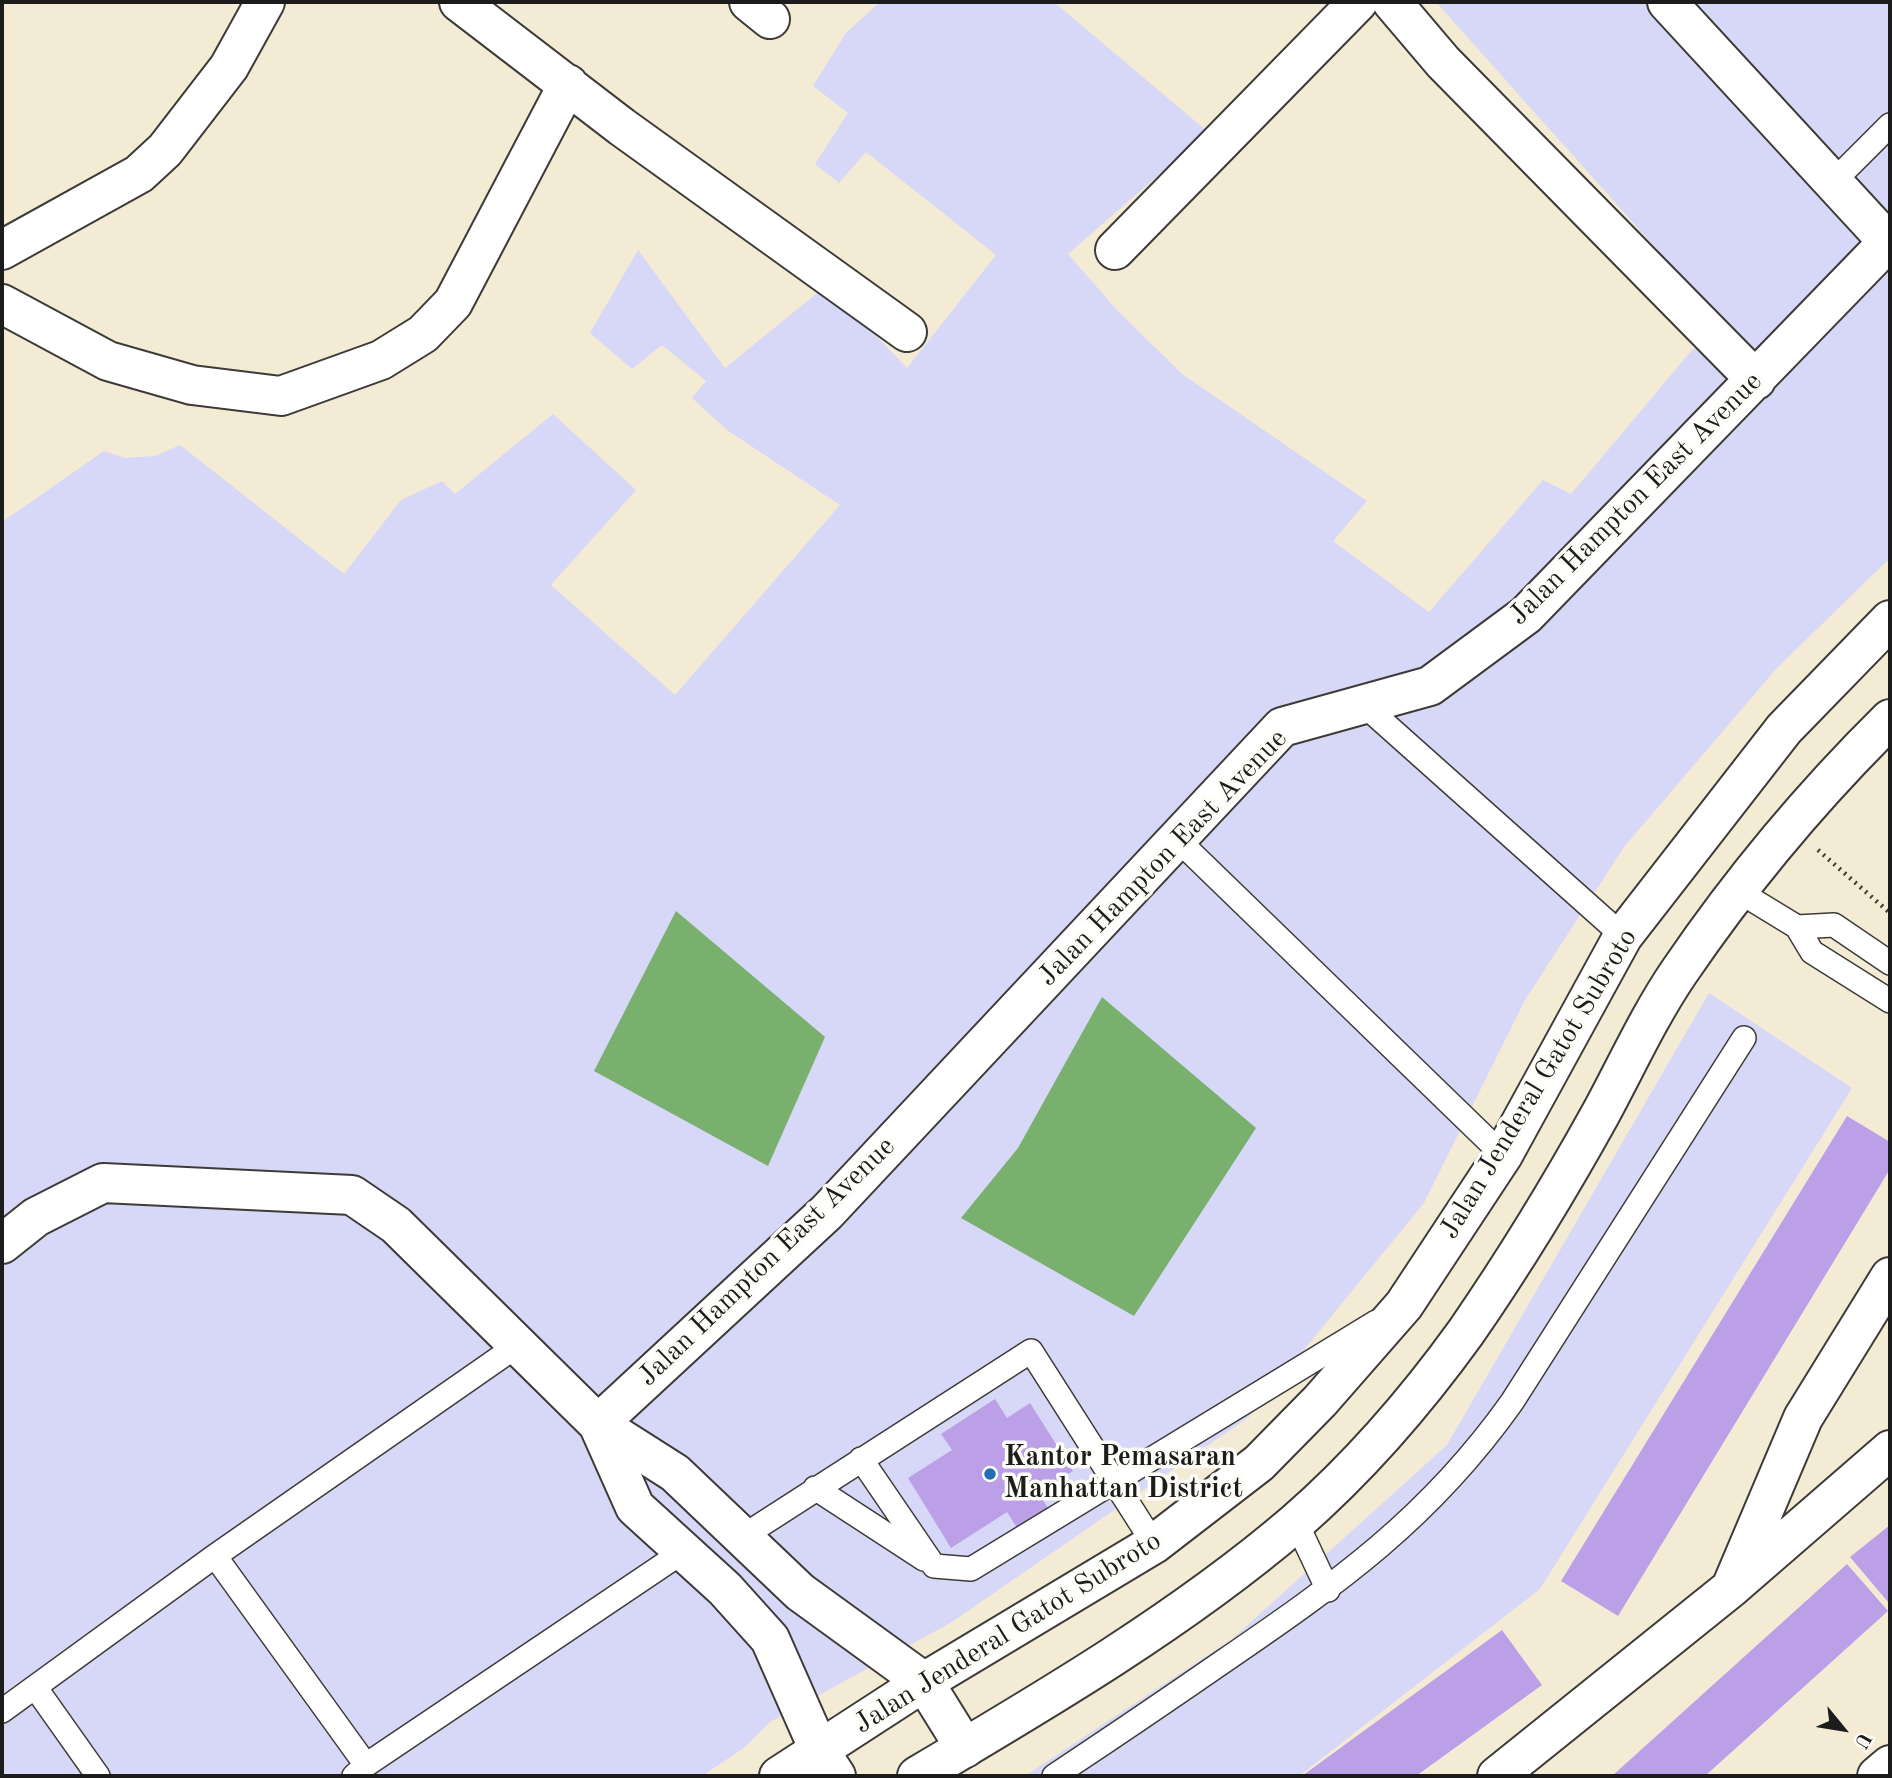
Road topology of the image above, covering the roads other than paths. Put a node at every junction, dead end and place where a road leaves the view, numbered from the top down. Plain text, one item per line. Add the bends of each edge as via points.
1 (265, 2) edge
2 (459, 2) edge
3 (1358, 2) edge
4 (1392, 2) edge
5 (1667, 2) edge
6 (568, 84) junction
7 (1890, 125) edge
8 (1833, 182) junction
9 (1889, 243) edge
10 (2, 250) edge
11 (1115, 250) dead end
12 (2, 304) edge
13 (907, 332) dead end
14 (1756, 380) junction
15 (1890, 620) edge
16 (1364, 705) junction
17 (1890, 719) edge
18 (1177, 839) junction
19 (1738, 891) junction
20 (1797, 927) junction
21 (1623, 936) junction
22 (1890, 963) edge
23 (1890, 1001) edge
24 (1744, 1038) dead end
25 (1503, 1155) junction
26 (2, 1244) edge
27 (1890, 1277) edge
28 (1404, 1305) junction
29 (518, 1345) junction
30 (598, 1424) junction
31 (1890, 1450) edge
32 (861, 1459) junction
33 (1114, 1482) junction
34 (815, 1488) junction
35 (1296, 1522) junction
36 (743, 1537) junction
37 (1154, 1544) junction
38 (684, 1551) junction
39 (215, 1556) junction
40 (934, 1566) junction
41 (1731, 1588) junction
42 (1328, 1590) junction
43 (924, 1682) junction
44 (35, 1687) junction
45 (2, 1711) edge
46 (965, 1748) junction
47 (828, 1763) edge
48 (1890, 1765) edge
49 (360, 1770) edge
50 (98, 1776) edge
51 (779, 1776) edge
52 (918, 1776) edge
53 (1054, 1776) edge
54 (1497, 1776) edge
55 (1877, 1776) edge

1 - 10 street via 229,67 165,150 139,174
2 - 6 street
3 - 11 street
4 - 14 street via 1443,62
5 - 8 street
6 - 12 street via 453,303 423,334 381,360 281,396 192,385 108,360
6 - 13 street
7 - 8 lane
8 - 9 street
9 - 14 street, Jalan Hampton East Avenue
14 - 16 street, Jalan Hampton East Avenue via 1526,615 1430,686
15 - 21 street, Jalan Jenderal Gatot Subroto via 1784,729
16 - 18 street, Jalan Hampton East Avenue via 1282,727
16 - 21 lane
17 - 19 street via 1837,771
18 - 25 lane
18 - 30 street, Jalan Hampton East Avenue via 827,1212
19 - 20 lane
19 - 35 street via 1677,975 1551,1203 1464,1334 1376,1443
20 - 22 lane via 1834,925
20 - 23 lane via 1812,952
21 - 25 street, Jalan Jenderal Gatot Subroto
24 - 42 lane via 1477,1452 1384,1545
25 - 28 street, Jalan Jenderal Gatot Subroto
26 - 29 street via 36,1217 103,1182 352,1195 396,1225
27 - 41 street via 1803,1418
28 - 33 lane
28 - 37 street, Jalan Jenderal Gatot Subroto via 1259,1463
29 - 30 street
29 - 39 lane
30 - 36 street via 675,1473
30 - 38 street via 635,1507
31 - 41 street
32 - 33 lane via 1031,1351
32 - 34 lane
32 - 40 lane
33 - 37 lane
33 - 40 lane via 971,1569
34 - 36 lane
34 - 40 lane
35 - 42 lane
35 - 46 street via 1164,1621
36 - 43 street via 800,1592
37 - 43 street, Jalan Jenderal Gatot Subroto
38 - 47 street via 770,1639
38 - 49 lane
39 - 44 lane
39 - 49 lane
41 - 54 street
42 - 53 lane
43 - 46 street
43 - 47 street, Jalan Jenderal Gatot Subroto
44 - 45 lane
44 - 50 lane
46 - 52 street
47 - 51 street, Jalan Jenderal Gatot Subroto
48 - 55 street

